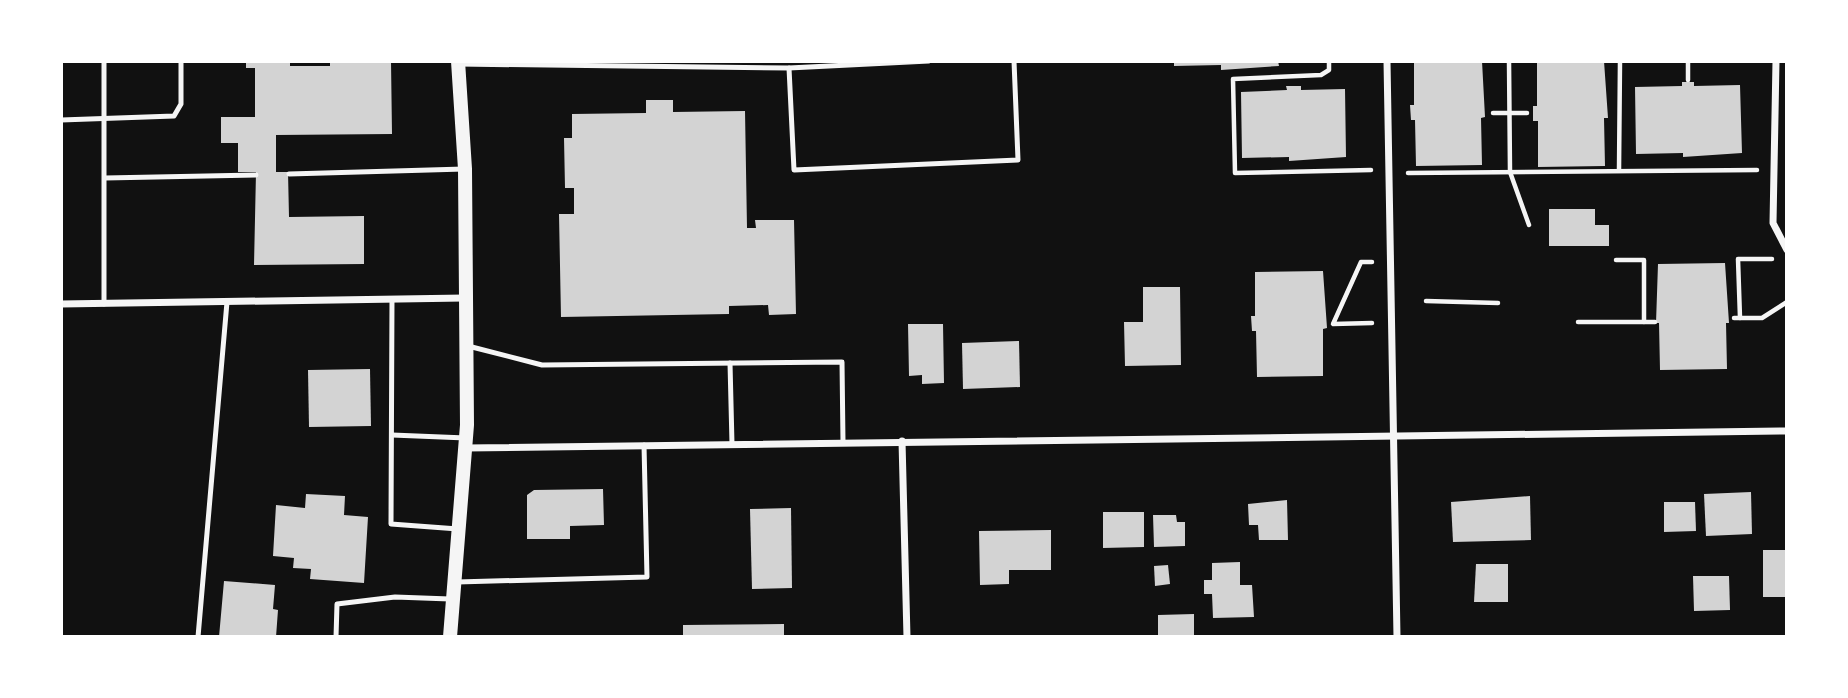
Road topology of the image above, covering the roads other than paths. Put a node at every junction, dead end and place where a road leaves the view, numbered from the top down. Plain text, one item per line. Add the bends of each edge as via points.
1 (104, 61) edge
2 (181, 61) edge
3 (929, 61) edge
4 (1014, 61) edge
5 (1387, 61) edge
6 (1776, 61) edge
7 (458, 63) edge
8 (789, 68) junction
9 (104, 118) junction
10 (61, 120) edge
11 (465, 169) junction
12 (289, 174) dead end
13 (256, 175) dead end
14 (105, 178) junction
15 (1787, 250) edge
16 (464, 298) junction
17 (392, 299) junction
18 (228, 302) junction
19 (61, 304) edge
20 (104, 304) junction
21 (465, 345) junction
22 (730, 363) junction
23 (1787, 431) edge
24 (392, 435) junction
25 (1394, 436) junction
26 (902, 441) junction
27 (843, 442) junction
28 (466, 443) junction
29 (732, 444) junction
30 (644, 445) junction
31 (458, 530) junction
32 (454, 582) junction
33 (453, 600) junction
34 (198, 637) edge
35 (336, 637) edge
36 (450, 637) edge
37 (907, 637) edge
38 (1396, 637) edge

1 - 9 lane
2 - 9 lane via 181,104 174,116
3 - 8 lane
4 - 8 lane via 1018,160 794,170
5 - 25 street
6 - 15 street via 1773,223
7 - 8 lane
7 - 11 main road
9 - 10 lane
9 - 14 lane
11 - 12 lane
11 - 16 main road
13 - 14 lane
14 - 20 lane
16 - 17 street
16 - 21 main road
17 - 18 street
17 - 24 lane
18 - 20 street
18 - 34 lane
19 - 20 street
21 - 22 lane via 542,365
21 - 28 main road
22 - 27 lane via 842,362
22 - 29 lane
23 - 25 street
24 - 28 lane
24 - 31 lane via 391,524
25 - 26 street
25 - 38 street
26 - 27 street
26 - 37 street
27 - 29 street
28 - 30 street
28 - 31 main road
29 - 30 street
30 - 32 lane via 647,577
31 - 32 main road
32 - 33 main road
33 - 35 lane via 395,597 337,604
33 - 36 main road

